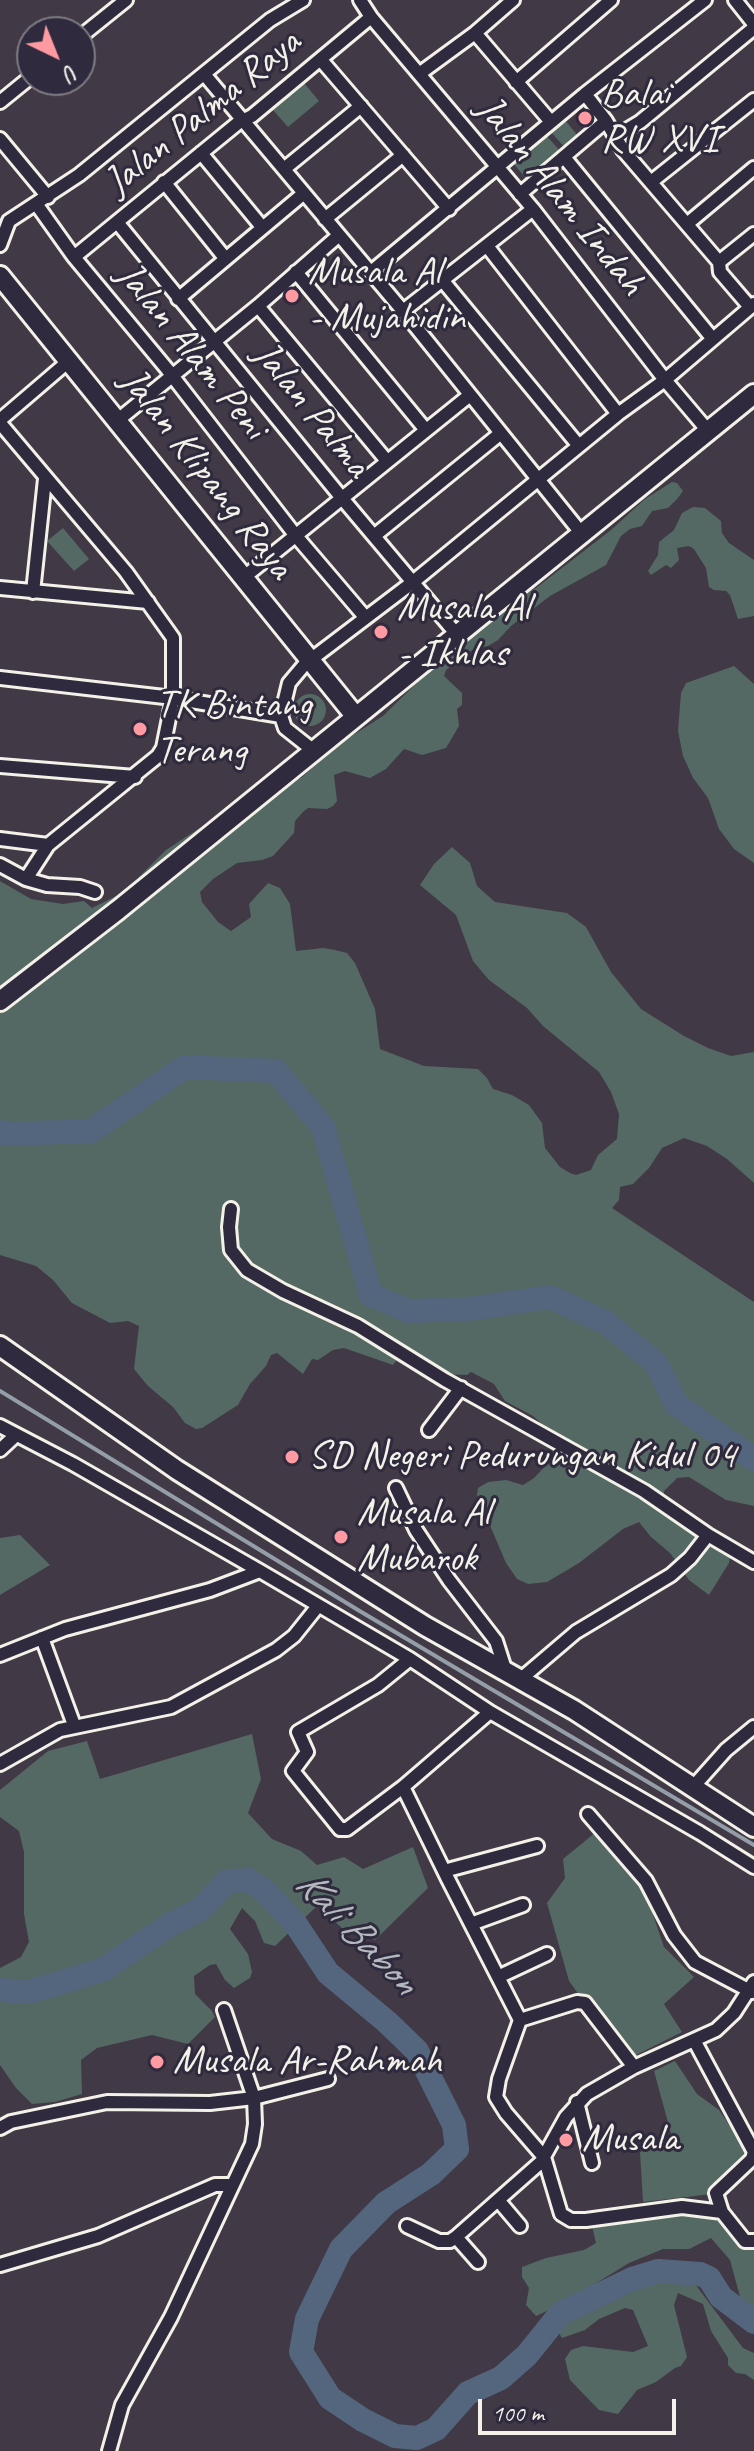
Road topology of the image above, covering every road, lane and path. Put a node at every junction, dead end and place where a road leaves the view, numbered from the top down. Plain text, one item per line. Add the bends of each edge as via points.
1 (126, 0) edge
2 (303, 0) edge
3 (360, 0) edge
4 (513, 0) edge
5 (611, 0) edge
6 (705, 0) edge
7 (735, 0) edge
8 (287, 3) edge
9 (371, 17) junction
10 (96, 24) edge
11 (754, 26) edge
12 (475, 33) junction
13 (321, 60) junction
14 (204, 74) junction
15 (419, 74) junction
16 (516, 82) junction
17 (16, 89) edge
18 (585, 94) junction
19 (754, 100) edge
20 (0, 102) edge
21 (361, 106) junction
22 (245, 121) junction
23 (606, 121) junction
24 (551, 122) junction
25 (615, 137) junction
26 (0, 139) edge
27 (201, 153) junction
28 (403, 155) junction
29 (564, 157) junction
30 (497, 167) junction
31 (754, 168) edge
32 (284, 169) junction
33 (164, 182) junction
34 (651, 182) junction
35 (303, 194) junction
36 (520, 194) junction
37 (43, 201) junction
38 (449, 209) junction
39 (533, 209) junction
40 (325, 219) junction
41 (5, 221) edge
42 (117, 222) junction
43 (687, 224) junction
44 (262, 227) junction
45 (754, 234) edge
46 (338, 236) junction
47 (0, 245) edge
48 (487, 246) junction
49 (74, 257) junction
50 (225, 258) junction
51 (719, 262) junction
52 (296, 272) junction
53 (371, 272) junction
54 (0, 276) edge
55 (443, 281) junction
56 (178, 299) junction
57 (258, 306) junction
58 (752, 306) edge
59 (403, 311) junction
60 (712, 338) junction
61 (214, 341) junction
62 (70, 360) junction
63 (171, 374) junction
64 (665, 380) junction
65 (754, 394) edge
66 (470, 395) junction
67 (618, 414) junction
68 (118, 420) junction
69 (0, 422) edge
70 (425, 429) junction
71 (709, 432) junction
72 (501, 433) junction
73 (579, 446) junction
74 (387, 461) junction
75 (45, 479) junction
76 (538, 479) junction
77 (341, 497) junction
78 (582, 534) junction
79 (296, 536) junction
80 (374, 536) junction
81 (243, 578) junction
82 (413, 582) junction
83 (0, 588) edge
84 (33, 592) junction
85 (148, 602) junction
86 (365, 617) junction
87 (458, 636) junction
88 (309, 660) junction
89 (0, 678) edge
90 (173, 698) junction
91 (281, 716) junction
92 (356, 717) junction
93 (314, 751) junction
94 (0, 766) edge
95 (135, 777) junction
96 (0, 839) edge
97 (48, 845) junction
98 (0, 865) edge
99 (26, 879) junction
100 (95, 892) dead end
101 (0, 1001) edge
102 (231, 1209) dead end
103 (0, 1346) edge
104 (461, 1388) junction
105 (0, 1426) edge
106 (429, 1430) dead end
107 (16, 1435) junction
108 (0, 1450) edge
109 (396, 1488) dead end
110 (708, 1535) junction
111 (754, 1562) edge
112 (260, 1571) junction
113 (318, 1606) junction
114 (42, 1638) junction
115 (0, 1655) edge
116 (410, 1659) junction
117 (513, 1674) junction
118 (490, 1712) junction
119 (74, 1725) junction
120 (754, 1727) edge
121 (0, 1764) edge
122 (403, 1787) junction
123 (693, 1787) junction
124 (588, 1814) dead end
125 (754, 1827) edge
126 (537, 1846) dead end
127 (754, 1867) edge
128 (444, 1871) junction
129 (523, 1905) dead end
130 (471, 1924) junction
131 (547, 1954) dead end
132 (498, 1977) junction
133 (752, 1988) edge
134 (224, 2010) dead end
135 (520, 2020) junction
136 (694, 2040) junction
137 (634, 2067) junction
138 (328, 2079) dead end
139 (254, 2098) junction
140 (577, 2102) junction
141 (0, 2128) edge
142 (544, 2157) junction
143 (592, 2163) dead end
144 (233, 2185) junction
145 (498, 2200) junction
146 (722, 2212) junction
147 (407, 2226) dead end
148 (520, 2226) dead end
149 (456, 2237) junction
150 (754, 2241) edge
151 (478, 2262) dead end
152 (0, 2264) edge
153 (109, 2451) edge

1 - 10 street
2 - 8 street
3 - 9 street, Jalan Alam Indah
4 - 12 street
5 - 16 street
6 - 18 street
7 - 11 street
8 - 14 street
9 - 13 street, Jalan Palma Raya
9 - 15 street, Jalan Alam Indah
11 - 25 street
12 - 15 street
12 - 16 street
13 - 21 street
13 - 22 street, Jalan Palma Raya
14 - 22 street
14 - 37 street
15 - 30 street, Jalan Alam Indah
16 - 24 street
17 - 20 street
18 - 23 street
18 - 24 street
19 - 34 street
21 - 28 street
21 - 32 street
22 - 27 street, Jalan Palma Raya
22 - 32 street
23 - 25 street
23 - 29 street
24 - 30 street
25 - 34 street
26 - 37 street, Jalan Alam Peni
27 - 33 street, Jalan Palma Raya
27 - 44 street
28 - 38 street
28 - 40 street
29 - 36 street
29 - 60 street
30 - 36 street, Jalan Alam Indah
30 - 38 street
31 - 43 street
32 - 35 street
33 - 42 street, Jalan Palma Raya
33 - 50 street
34 - 43 street
35 - 40 street
35 - 44 street
36 - 39 street, Jalan Alam Indah
37 - 41 street
37 - 49 street, Jalan Alam Peni
38 - 53 street
39 - 48 street
39 - 64 street, Jalan Alam Indah
40 - 46 street
41 - 47 street
42 - 49 street, Jalan Palma Raya
42 - 56 street, Jalan Palma
43 - 51 street
44 - 50 street
45 - 51 street
46 - 52 street
46 - 53 street
48 - 55 street
48 - 67 street
49 - 63 street, Jalan Alam Peni
50 - 56 street
51 - 58 street via 720,272
52 - 57 street
52 - 70 street
53 - 59 street
54 - 62 main road, Jalan Klipang Raya
55 - 59 street
55 - 73 street
56 - 61 street, Jalan Palma
57 - 61 street
57 - 74 street
58 - 60 street
59 - 66 street
60 - 64 street
61 - 63 street
61 - 77 street, Jalan Palma
62 - 68 main road, Jalan Klipang Raya
62 - 69 street
63 - 68 street
63 - 79 street, Jalan Alam Peni
64 - 67 street
64 - 71 street, Jalan Alam Indah
65 - 71 main road
66 - 70 street
66 - 72 street
67 - 73 street
68 - 81 main road, Jalan Klipang Raya
69 - 75 street
70 - 74 street
71 - 78 main road
72 - 76 street
72 - 80 street
73 - 76 street
74 - 77 street
75 - 84 street
75 - 85 street
76 - 78 street
76 - 82 street
77 - 79 street
77 - 80 street, Jalan Palma
78 - 87 main road
79 - 81 street
79 - 86 street, Jalan Alam Peni
80 - 82 street, Jalan Palma
81 - 88 main road, Jalan Klipang Raya
82 - 86 street
82 - 87 street, Jalan Palma
83 - 84 street
84 - 85 street
85 - 90 street via 173,638
86 - 88 street
87 - 92 main road
88 - 91 street via 289,683
88 - 92 main road, Jalan Klipang Raya
89 - 90 street
90 - 91 street
90 - 95 street via 161,752
91 - 93 street via 285,728
92 - 93 main road
93 - 101 main road
94 - 95 street
95 - 97 street
96 - 97 street
97 - 99 street
98 - 99 street
99 - 100 street
102 - 104 street via 231,1250 247,1270 358,1326
103 - 117 main road via 177,1470 425,1626
104 - 106 street
104 - 110 street via 644,1491
105 - 107 street
107 - 108 street
107 - 112 street
109 - 117 street via 416,1530 496,1641
110 - 111 street
110 - 117 street via 671,1575
112 - 113 street
112 - 114 street
113 - 116 street
113 - 119 street via 276,1650 171,1707
114 - 115 street
114 - 119 street
116 - 118 street
116 - 122 street via 378,1685 298,1731 307,1752 293,1772 342,1830
117 - 123 main road
118 - 122 street
118 - 127 street
119 - 121 street
120 - 123 street
122 - 128 street
123 - 125 main road
124 - 133 street via 646,1881 695,1962
126 - 128 street
128 - 130 street
129 - 130 street
130 - 132 street
131 - 132 street
132 - 135 street
133 - 136 street via 725,2022
134 - 139 street
135 - 137 street via 585,2003
135 - 142 street via 496,2097
136 - 137 street
136 - 146 street via 754,2152 716,2193
137 - 140 street
138 - 139 street
139 - 141 street via 107,2102
139 - 144 street via 252,2144
140 - 142 street
140 - 143 street
142 - 145 street
142 - 146 street via 558,2210 571,2220 674,2207
144 - 152 street via 215,2185 98,2236
144 - 153 street via 171,2317 122,2405
145 - 148 street
145 - 149 street
146 - 150 street via 745,2241
147 - 149 street via 439,2241
149 - 151 street

